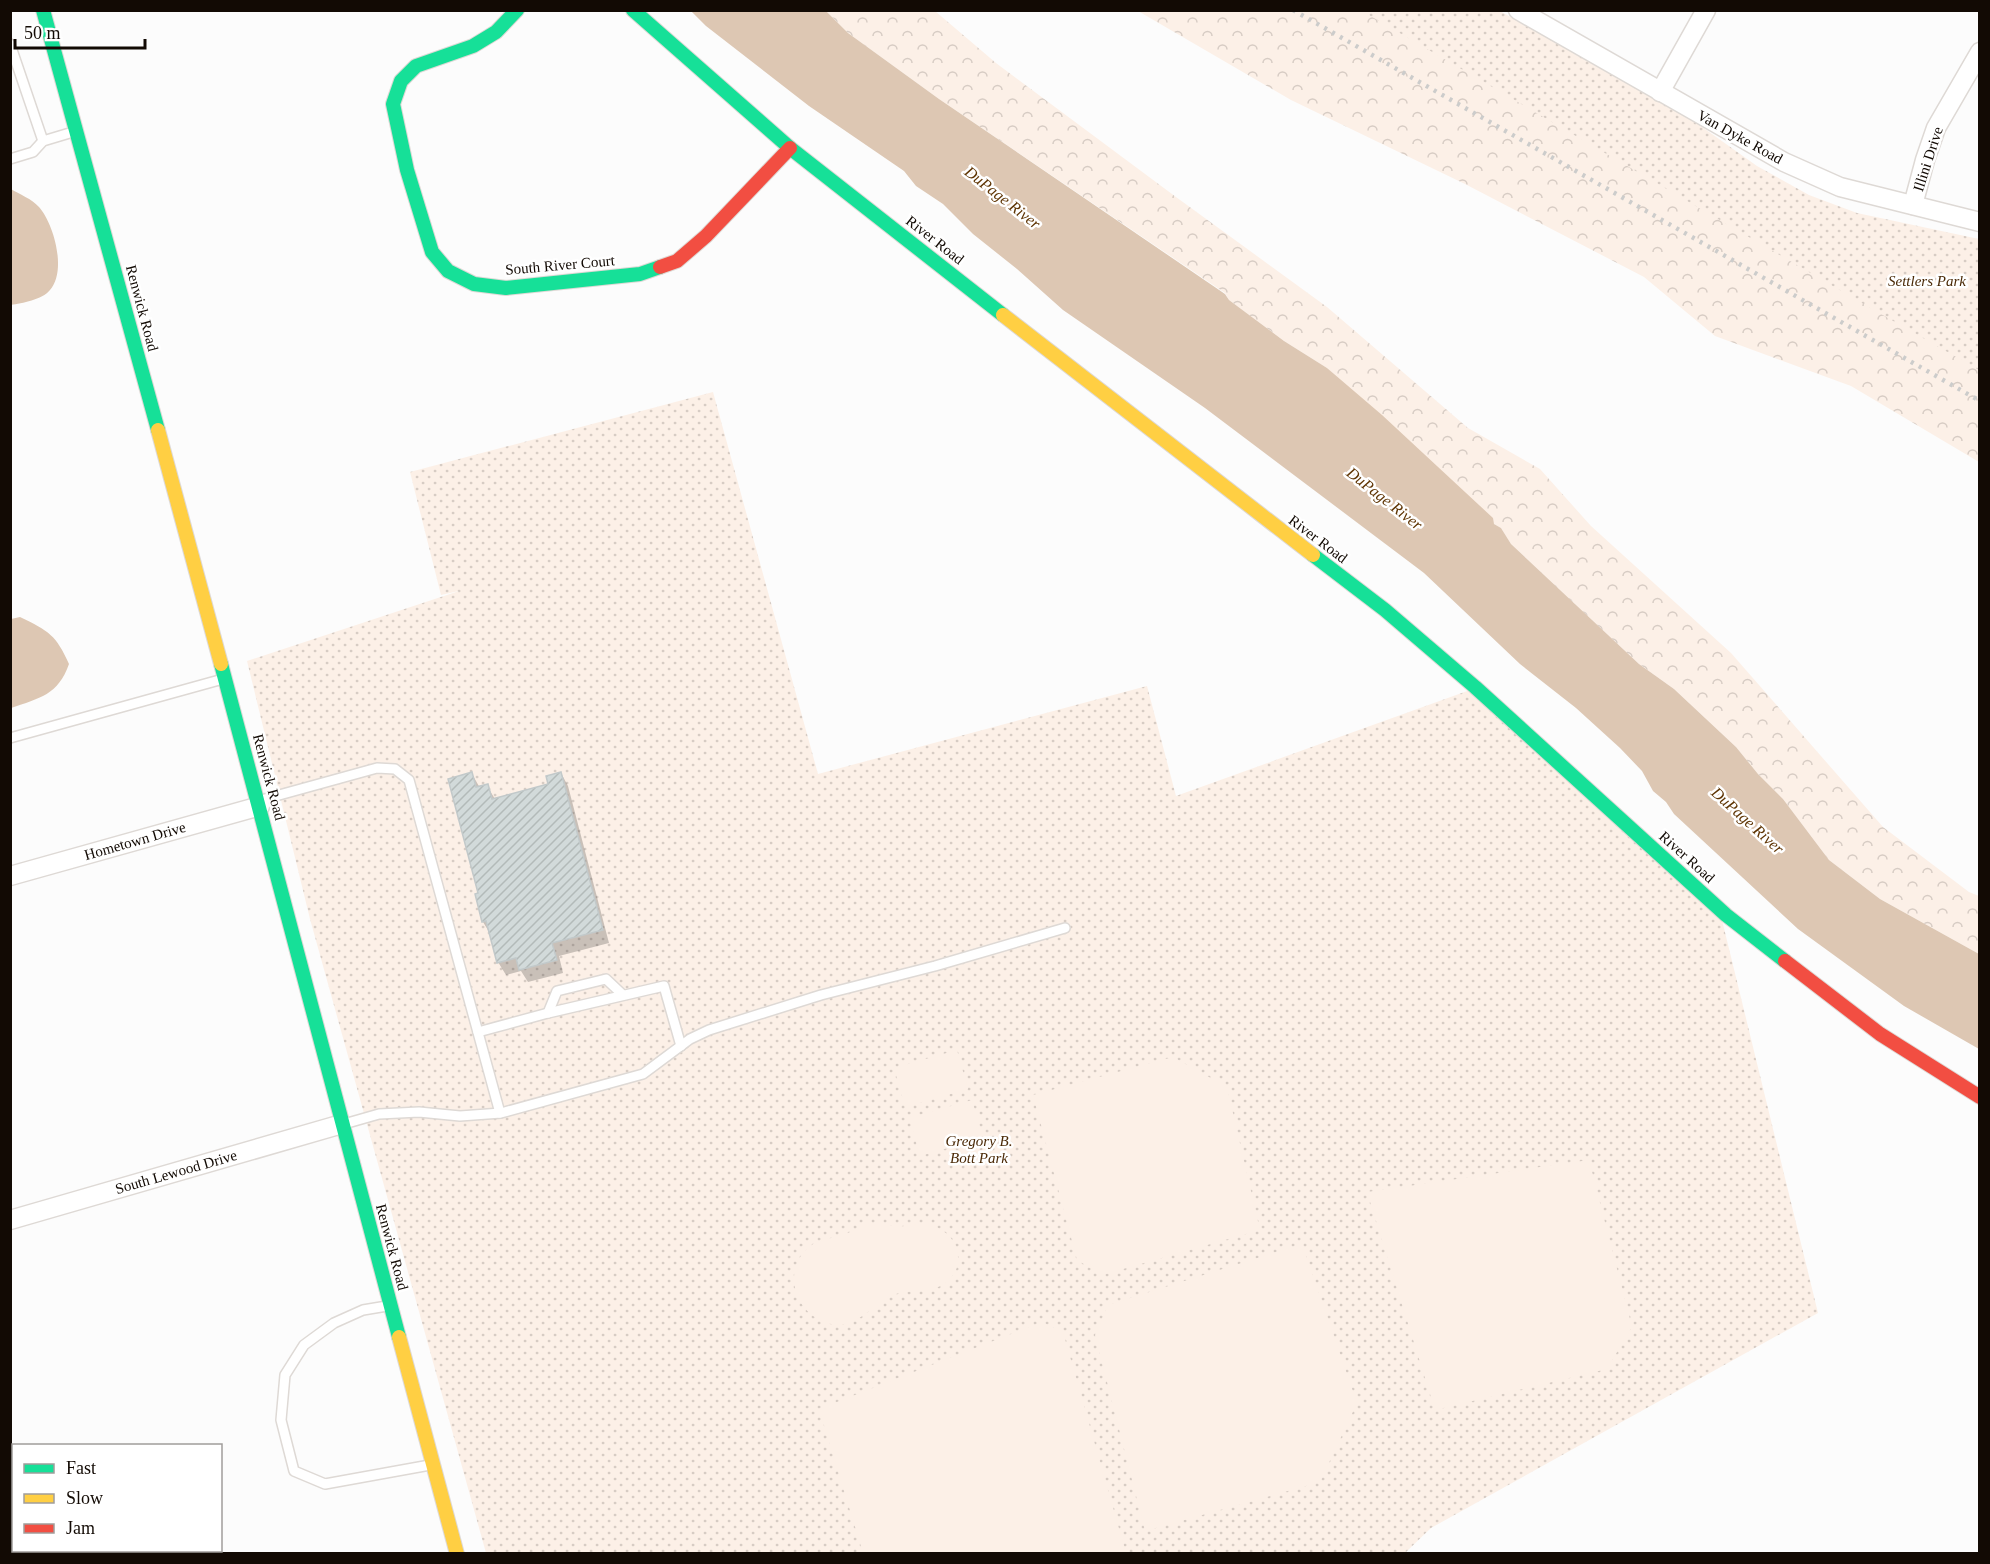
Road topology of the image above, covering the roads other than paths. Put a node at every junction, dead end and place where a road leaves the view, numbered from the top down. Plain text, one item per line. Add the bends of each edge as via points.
1 (43, 10) edge
2 (517, 10) edge
3 (633, 10) edge
4 (1518, 10) edge
5 (1706, 10) edge
6 (10, 44) edge
7 (1980, 52) edge
8 (1660, 92) junction
9 (77, 131) junction
10 (43, 141) junction
11 (790, 148) junction
12 (10, 159) edge
13 (1913, 205) junction
14 (1980, 222) edge
15 (226, 679) junction
16 (10, 738) edge
17 (260, 803) junction
18 (10, 876) edge
19 (1065, 928) dead end
20 (623, 995) junction
21 (548, 1013) junction
22 (478, 1032) junction
23 (681, 1046) junction
24 (1980, 1097) edge
25 (500, 1113) junction
26 (342, 1124) junction
27 (10, 1220) edge
28 (390, 1305) junction
29 (433, 1465) junction
30 (457, 1554) edge

1 - 9 street, Renwick Road
2 - 11 street, South River Court via 496,32 472,46 416,66 401,81 393,104 432,252 448,272 474,284 506,288 640,274 677,261
3 - 11 street, River Road
4 - 8 street, Van Dyke Road
5 - 8 street
6 - 10 lane
7 - 13 street, Illini Drive via 1936,128
8 - 13 street, Van Dyke Road via 1784,162 1840,187
9 - 10 lane
9 - 15 street, Renwick Road
10 - 12 lane via 33,152
11 - 24 street, River Road via 1385,610 1476,687 1726,915 1880,1034
13 - 14 street, Van Dyke Road
15 - 16 lane
15 - 17 street, Renwick Road
17 - 18 street, Hometown Drive
17 - 22 lane via 377,768 395,769 409,780
17 - 26 street, Renwick Road
19 - 23 lane via 821,995 709,1030
20 - 21 lane
20 - 21 lane via 606,979 557,991
20 - 23 lane via 664,986
21 - 22 lane
22 - 25 lane
23 - 25 lane via 643,1074
25 - 26 lane via 379,1114
26 - 27 street, South Lewood Drive
26 - 28 street, Renwick Road
28 - 29 street, Renwick Road
28 - 29 lane via 363,1310 334,1323 302,1348 285,1375 281,1420 294,1471 325,1484
29 - 30 street, Renwick Road

